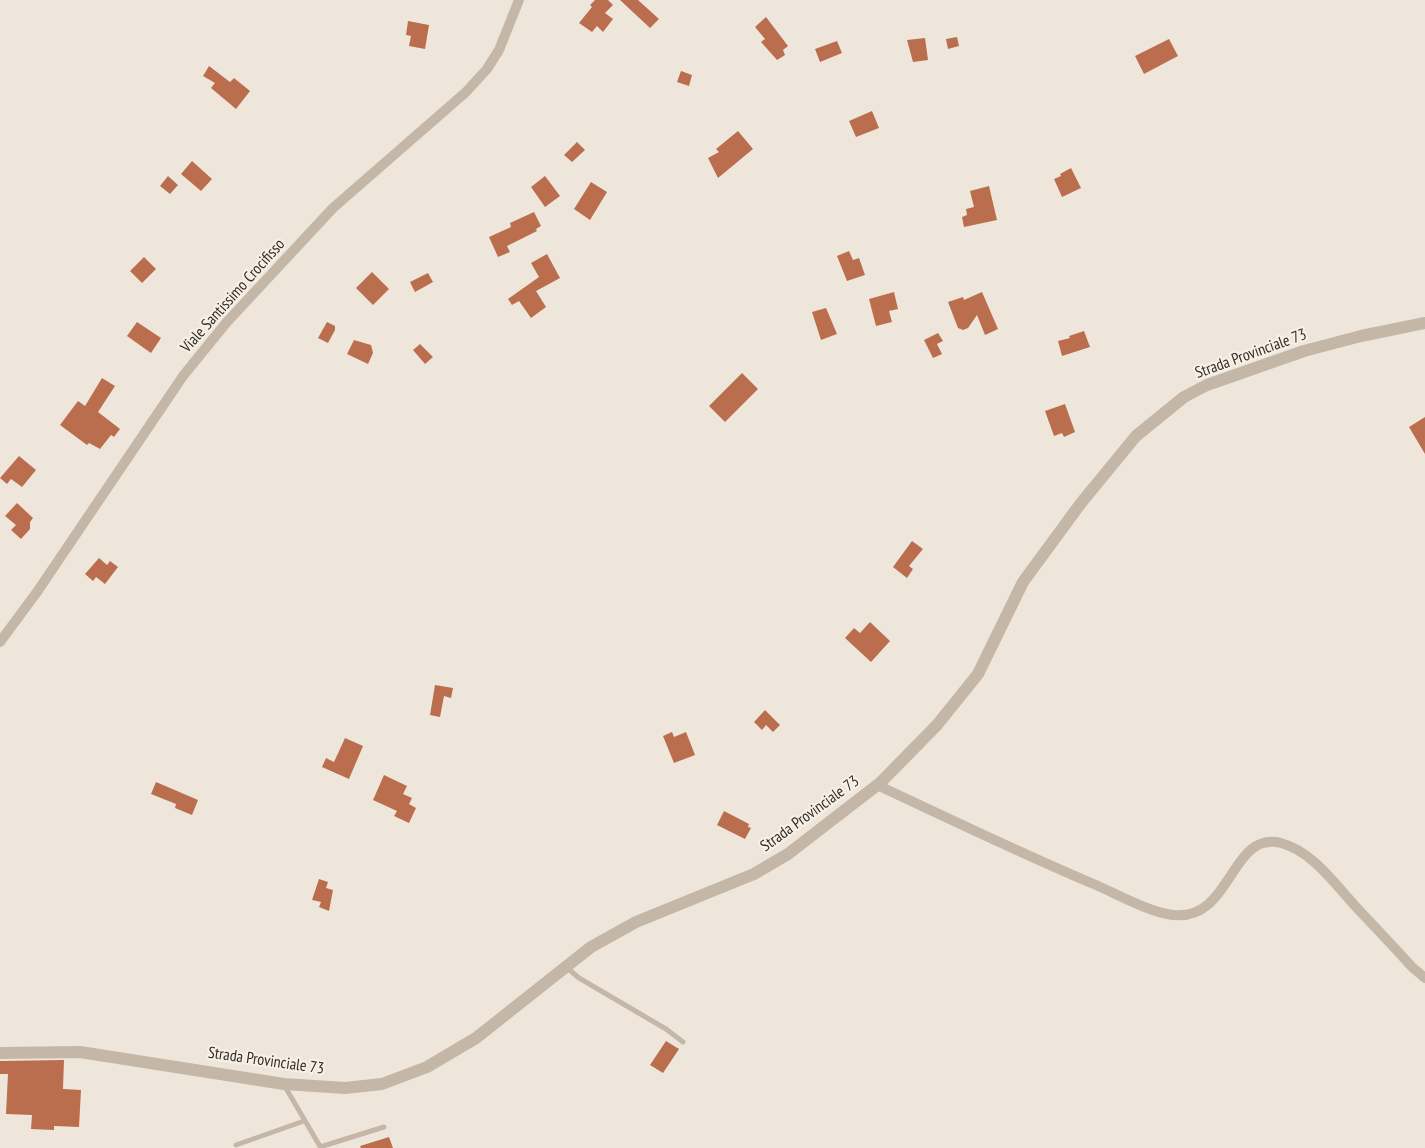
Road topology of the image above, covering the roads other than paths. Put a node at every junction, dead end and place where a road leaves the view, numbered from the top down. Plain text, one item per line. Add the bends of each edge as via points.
1 (519, 0) edge
2 (1425, 323) edge
3 (0, 642) edge
4 (877, 785) junction
5 (566, 967) junction
6 (1425, 978) edge
7 (683, 1042) dead end
8 (0, 1053) edge
9 (284, 1084) junction
10 (304, 1121) junction
11 (384, 1127) dead end
12 (236, 1145) dead end
13 (320, 1147) edge

1 - 3 street, Viale Santissimo Crocifisso via 488,69 333,208 190,367
2 - 4 street, Strada Provinciale 73 via 1304,351 1207,385 1184,397 1136,436 1023,582 978,674 937,725
4 - 5 street, Strada Provinciale 73 via 788,854 754,874 636,922 591,947
4 - 6 street via 1065,872 1172,915 1194,913 1212,903 1251,849 1262,843 1283,843 1318,865
5 - 7 lane
5 - 9 street, Strada Provinciale 73 via 476,1038 427,1067 382,1084 345,1088
8 - 9 street, Strada Provinciale 73 via 80,1052
9 - 10 lane
10 - 12 lane
10 - 13 lane
11 - 13 lane

